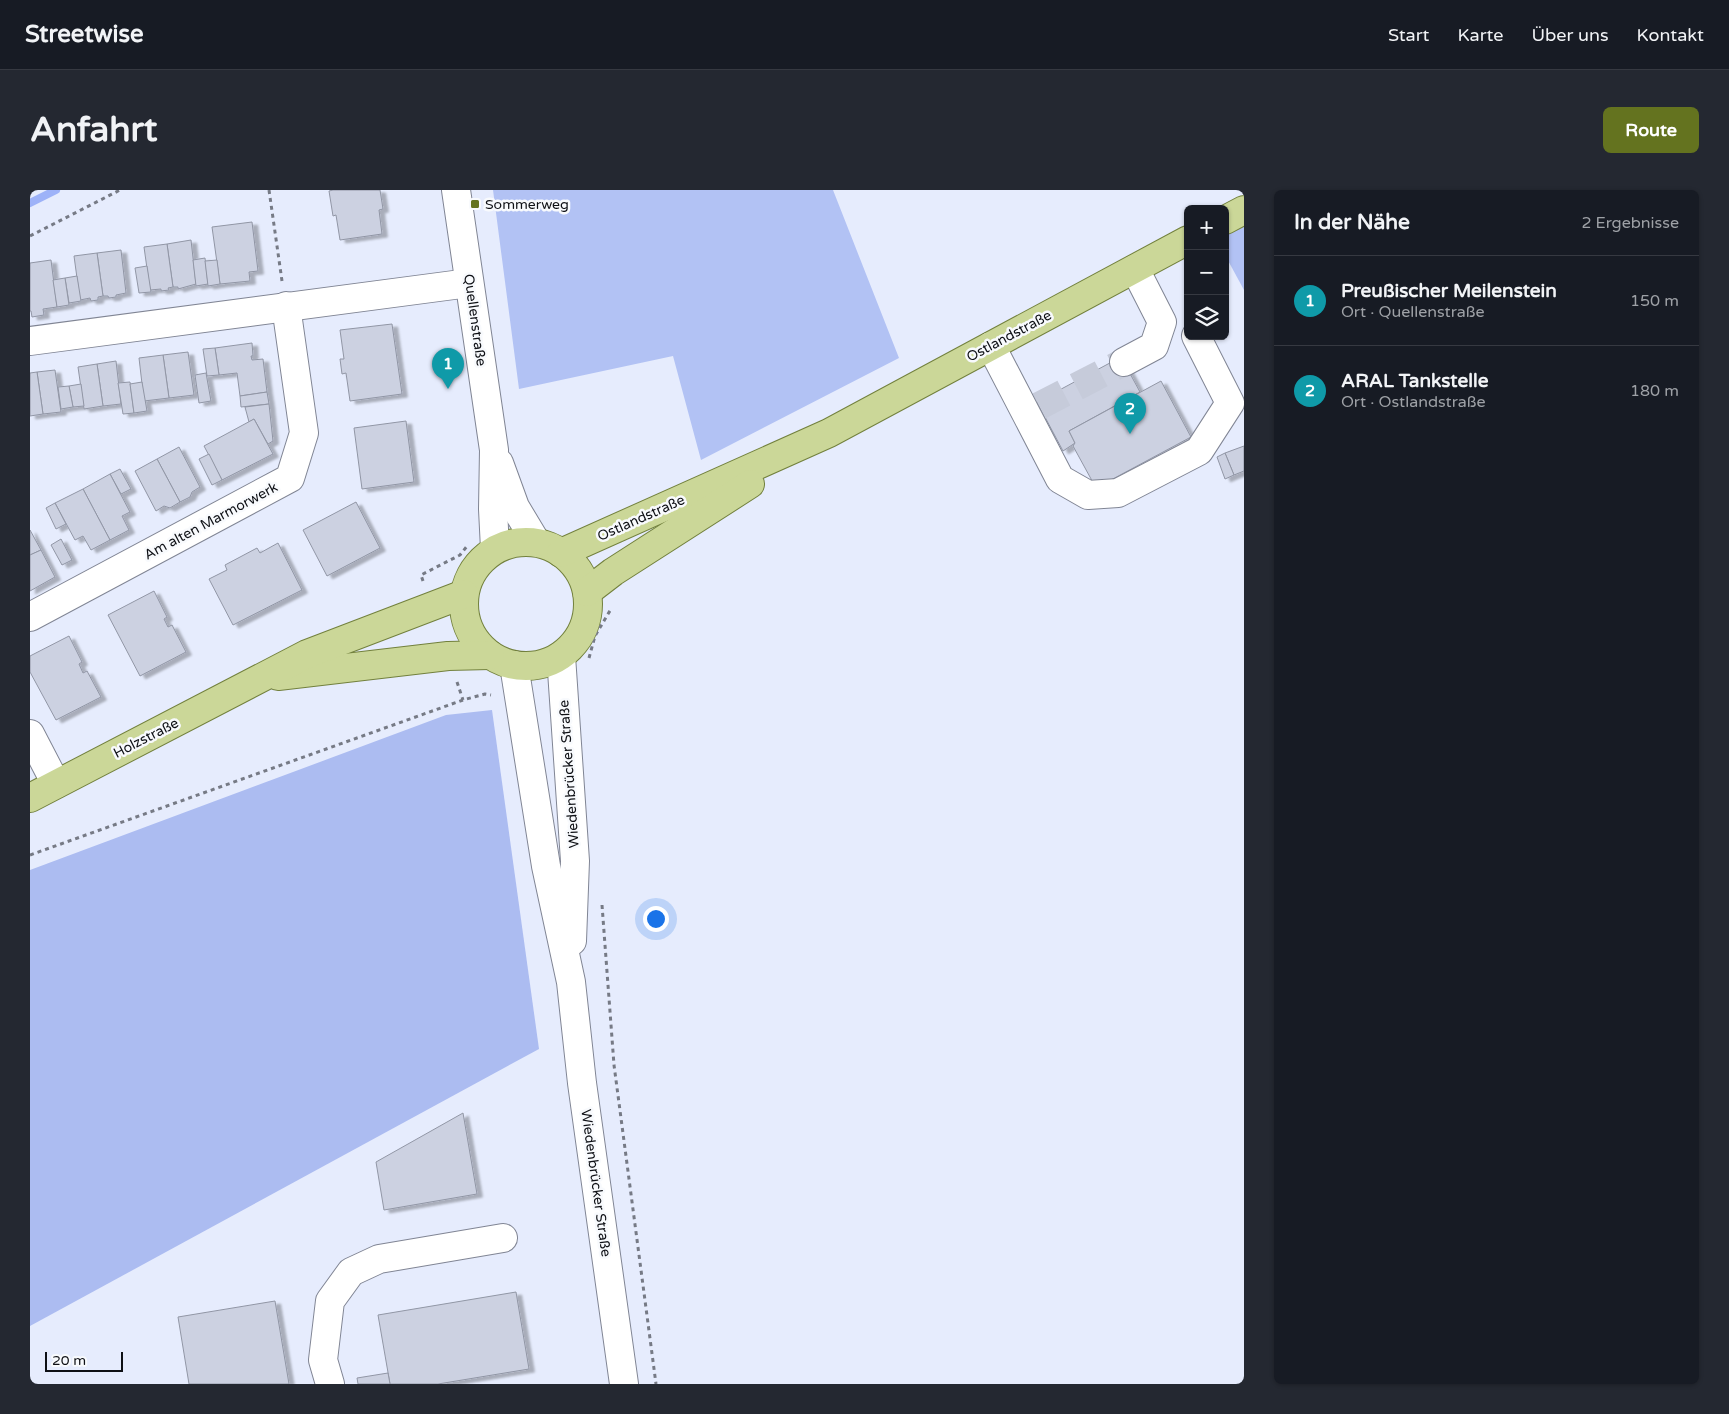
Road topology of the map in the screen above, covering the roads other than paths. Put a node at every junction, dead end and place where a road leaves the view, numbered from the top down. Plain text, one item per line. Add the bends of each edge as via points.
1 (456, 190) edge
2 (1244, 210) edge
3 (1229, 218) edge
4 (1184, 242) edge
5 (1135, 268) junction
6 (469, 283) junction
7 (286, 306) junction
8 (1175, 324) edge
9 (1198, 340) edge
10 (30, 341) edge
11 (991, 346) junction
12 (1124, 362) tunnel mouth
13 (1016, 394) junction
14 (1039, 406) dead end
15 (829, 433) junction
16 (494, 450) junction
17 (536, 542) junction
18 (496, 549) junction
19 (562, 553) junction
20 (587, 592) junction
21 (464, 594) junction
22 (30, 618) edge
23 (490, 655) junction
24 (561, 656) junction
25 (514, 666) junction
26 (262, 678) junction
27 (30, 734) edge
28 (56, 784) junction
29 (30, 798) edge
30 (571, 982) junction
31 (503, 1238) dead end
32 (330, 1384) edge
33 (624, 1384) edge

1 - 6 street, Quellenstraße
2 - 3 main road
4 - 5 main road, Ostlandstraße
5 - 8 street
5 - 11 main road, Ostlandstraße
6 - 7 street
6 - 16 street, Quellenstraße
7 - 10 street
7 - 22 street, Am alten Marmorwerk via 304,433 290,478
8 - 12 street via 1154,346
9 - 13 street via 1230,403 1199,451 1118,494 1088,495 1060,479
11 - 13 street
11 - 15 main road, Ostlandstraße
13 - 14 street
15 - 19 main road, Ostlandstraße
15 - 20 main road, Ostlandstraße
16 - 17 street, Quellenstraße via 515,507
16 - 18 street, Quellenstraße via 492,509
17 - 18 main road via 508,544
17 - 19 main road
18 - 21 main road via 475,568
19 - 20 main road via 578,570
20 - 24 main road via 588,607 583,628
21 - 23 main road via 468,628
21 - 26 main road, Holzstraße via 307,654
23 - 25 main road
23 - 26 main road, Holzstraße via 448,656
24 - 25 main road via 538,665
24 - 30 street, Wiedenbrücker Straße via 575,861
25 - 30 street, Wiedenbrücker Straße via 546,866
26 - 28 main road, Holzstraße
27 - 28 street
28 - 29 main road, Holzstraße
30 - 33 street, Wiedenbrücker Straße
31 - 32 street via 379,1259 351,1272 330,1301 323,1360

